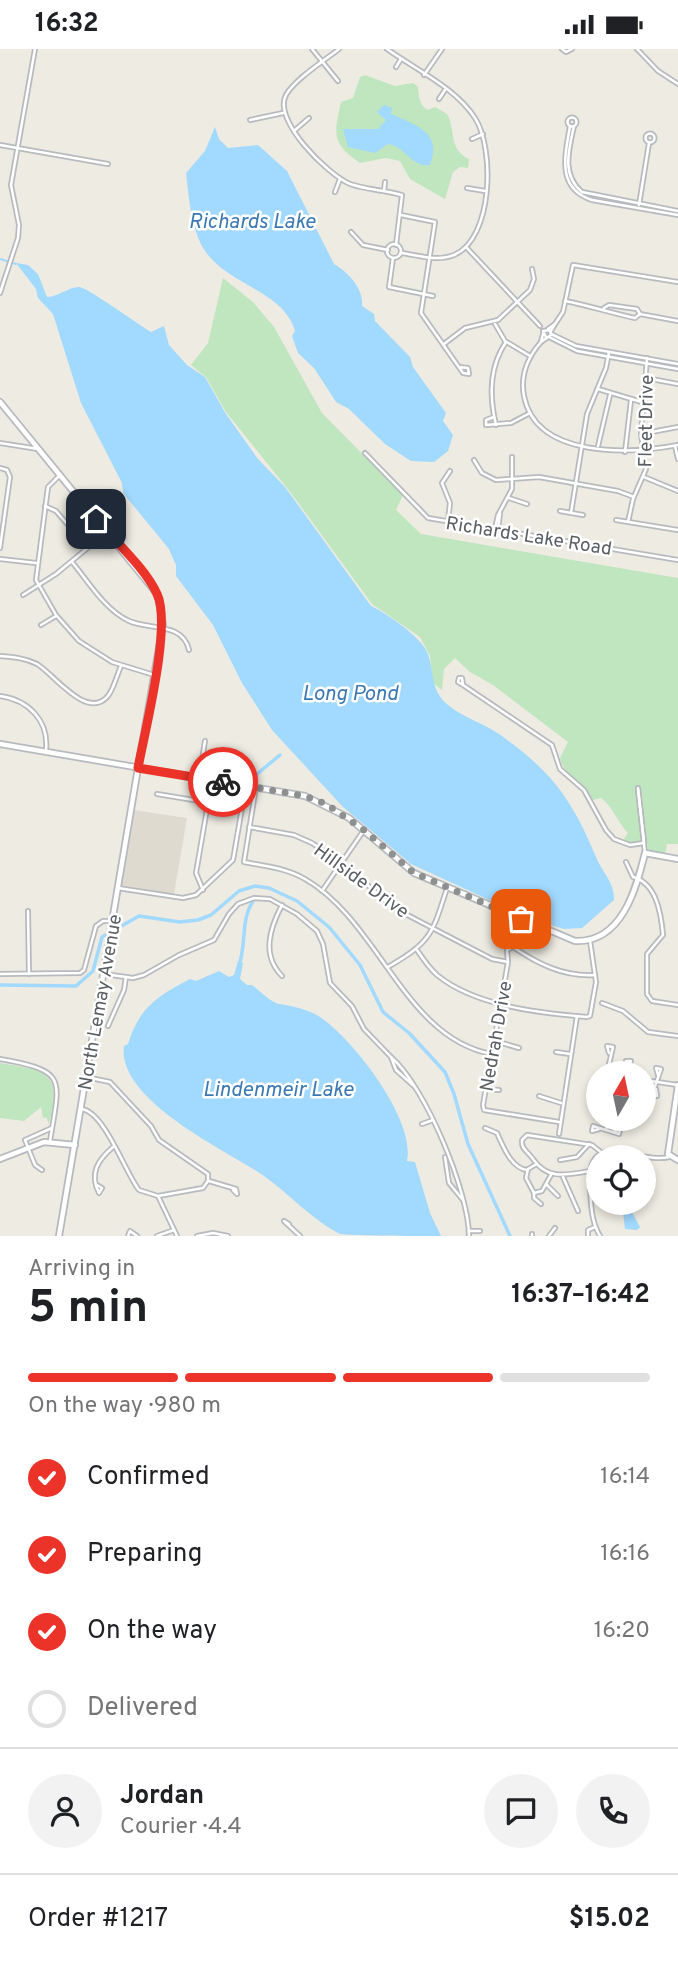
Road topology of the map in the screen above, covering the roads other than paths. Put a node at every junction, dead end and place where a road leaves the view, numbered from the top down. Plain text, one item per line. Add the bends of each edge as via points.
1 (35, 49) edge
2 (312, 49) edge
3 (339, 49) edge
4 (387, 49) edge
5 (442, 49) edge
6 (562, 49) edge
7 (572, 49) edge
8 (637, 49) edge
9 (401, 59) junction
10 (323, 62) junction
11 (396, 67) dead end
12 (424, 75) junction
13 (338, 81) dead end
14 (678, 84) edge
15 (445, 90) junction
16 (439, 99) dead end
17 (283, 113) junction
18 (309, 118) dead end
19 (250, 120) dead end
20 (572, 126) dead end
21 (294, 131) junction
22 (483, 134) junction
23 (472, 139) dead end
24 (649, 143) dead end
25 (0, 145) edge
26 (18, 149) junction
27 (108, 164) dead end
28 (340, 179) junction
29 (385, 182) dead end
30 (467, 188) dead end
31 (384, 191) junction
32 (485, 191) junction
33 (335, 192) dead end
34 (638, 206) junction
35 (678, 213) edge
36 (401, 215) junction
37 (351, 232) dead end
38 (396, 244) junction
39 (466, 247) junction
40 (387, 250) junction
41 (401, 253) junction
42 (430, 257) junction
43 (393, 258) junction
44 (532, 269) dead end
45 (678, 282) edge
46 (0, 293) edge
47 (424, 294) junction
48 (433, 296) dead end
49 (565, 301) junction
50 (517, 302) junction
51 (604, 308) junction
52 (640, 314) junction
53 (678, 321) edge
54 (495, 322) junction
55 (547, 333) junction
56 (506, 342) junction
57 (442, 344) junction
58 (608, 354) junction
59 (530, 356) junction
60 (647, 361) junction
61 (678, 366) edge
62 (459, 367) dead end
63 (646, 378) junction
64 (678, 384) edge
65 (597, 389) junction
66 (610, 395) junction
67 (631, 400) junction
68 (0, 402) edge
69 (645, 403) junction
70 (530, 413) junction
71 (494, 417) junction
72 (496, 425) junction
73 (678, 427) edge
74 (641, 434) junction
75 (0, 443) edge
76 (583, 445) junction
77 (677, 446) edge
78 (597, 447) junction
79 (39, 449) junction
80 (644, 451) junction
81 (625, 452) junction
82 (365, 453) dead end
83 (513, 457) dead end
84 (677, 459) edge
85 (474, 460) dead end
86 (0, 468) edge
87 (450, 471) dead end
88 (60, 475) junction
89 (644, 477) junction
90 (512, 479) junction
91 (576, 483) junction
92 (678, 491) edge
93 (634, 497) junction
94 (509, 498) junction
95 (527, 504) dead end
96 (45, 506) junction
97 (560, 511) dead end
98 (571, 513) junction
99 (583, 515) dead end
100 (616, 520) dead end
101 (449, 521) junction
102 (628, 522) junction
103 (497, 529) junction
104 (678, 530) edge
105 (107, 532) junction
106 (0, 548) edge
107 (88, 548) junction
108 (0, 559) edge
109 (678, 560) edge
110 (72, 562) junction
111 (37, 563) junction
112 (38, 585) junction
113 (23, 595) dead end
114 (57, 615) junction
115 (41, 625) dead end
116 (162, 628) junction
117 (189, 650) dead end
118 (0, 656) edge
119 (121, 666) junction
120 (154, 675) junction
121 (463, 685) dead end
122 (0, 696) edge
123 (205, 741) dead end
124 (0, 744) edge
125 (46, 752) junction
126 (138, 768) junction
127 (199, 778) junction
128 (212, 780) junction
129 (256, 787) junction
130 (638, 789) dead end
131 (157, 794) dead end
132 (208, 803) junction
133 (249, 827) junction
134 (364, 830) junction
135 (644, 843) junction
136 (645, 853) junction
137 (678, 859) edge
138 (625, 862) dead end
139 (342, 863) junction
140 (638, 878) junction
141 (118, 888) junction
142 (447, 888) junction
143 (203, 890) junction
144 (322, 891) junction
145 (282, 905) junction
146 (28, 911) dead end
147 (349, 917) junction
148 (113, 921) junction
149 (344, 923) dead end
150 (434, 929) junction
151 (590, 941) junction
152 (417, 950) junction
153 (508, 962) junction
154 (388, 967) junction
155 (0, 974) edge
156 (30, 974) junction
157 (104, 974) junction
158 (595, 975) junction
159 (282, 976) dead end
160 (126, 978) junction
161 (501, 1003) junction
162 (602, 1003) dead end
163 (678, 1005) edge
164 (577, 1016) junction
165 (108, 1025) dead end
166 (678, 1036) edge
167 (495, 1041) junction
168 (519, 1048) dead end
169 (556, 1052) dead end
170 (609, 1053) dead end
171 (570, 1054) junction
172 (492, 1055) junction
173 (391, 1057) junction
174 (0, 1059) edge
175 (608, 1061) edge
176 (658, 1075) dead end
177 (86, 1077) junction
178 (657, 1082) junction
179 (678, 1085) edge
180 (415, 1087) junction
181 (487, 1089) junction
182 (656, 1089) dead end
183 (499, 1090) dead end
184 (539, 1095) dead end
185 (561, 1103) junction
186 (81, 1109) junction
187 (433, 1120) junction
188 (559, 1122) junction
189 (422, 1124) dead end
190 (52, 1128) junction
191 (485, 1128) dead end
192 (610, 1131) edge
193 (613, 1132) dead end
194 (559, 1134) dead end
195 (50, 1141) junction
196 (589, 1144) joint
197 (75, 1145) junction
198 (114, 1147) junction
199 (27, 1148) junction
200 (446, 1153) junction
201 (656, 1156) edge
202 (669, 1157) junction
203 (0, 1159) edge
204 (560, 1160) dead end
205 (678, 1160) edge
206 (535, 1165) junction
207 (42, 1170) dead end
208 (527, 1170) junction
209 (586, 1172) edge
210 (551, 1175) junction
211 (565, 1175) junction
212 (208, 1181) junction
213 (546, 1184) junction
214 (97, 1185) dead end
215 (233, 1190) dead end
216 (534, 1193) junction
217 (158, 1196) junction
218 (558, 1196) dead end
219 (463, 1201) junction
220 (541, 1205) dead end
221 (578, 1212) dead end
222 (594, 1215) edge
223 (289, 1224) dead end
224 (584, 1226) dead end
225 (595, 1227) junction
226 (555, 1228) dead end
227 (175, 1229) junction
228 (480, 1231) dead end
229 (469, 1234) edge
230 (587, 1234) edge
231 (60, 1236) edge
232 (128, 1236) edge
233 (135, 1236) edge
234 (157, 1236) edge
235 (177, 1236) edge
236 (197, 1236) edge
237 (228, 1236) edge
238 (300, 1236) edge
239 (549, 1236) edge
240 (600, 1236) edge

1 - 26 street
2 - 10 street
3 - 10 street
4 - 9 street
5 - 12 street
6 - 7 street
8 - 14 street
9 - 11 street
9 - 12 street
10 - 13 street
10 - 17 street via 289,91
12 - 15 street
15 - 16 street
15 - 22 street via 467,107
17 - 19 street
17 - 21 street
18 - 21 street
20 - 34 street via 570,182 601,200
21 - 28 street
22 - 23 street
22 - 32 street via 488,163
24 - 34 street
25 - 26 street
26 - 27 street
26 - 46 street via 11,185 19,225
28 - 31 street
28 - 33 street
29 - 31 street
30 - 32 street
31 - 36 street via 402,195
32 - 39 street via 478,229
34 - 35 street
36 - 38 street
36 - 42 street via 435,221
37 - 40 street via 363,245
38 - 40 street
38 - 41 street
39 - 42 street via 450,256
39 - 50 street
40 - 43 street
41 - 42 street
41 - 43 street
42 - 47 street
43 - 47 street via 389,287
44 - 50 street via 533,284
45 - 49 street via 573,265
47 - 48 street
47 - 57 street via 423,319
49 - 51 street
49 - 55 street
50 - 54 street
50 - 55 street
51 - 52 street via 610,313
51 - 52 street via 637,309
52 - 53 street
54 - 56 street
54 - 57 street via 466,328
55 - 58 street via 568,348
55 - 59 street
56 - 59 street
56 - 71 street via 496,356 491,386
57 - 62 street
58 - 60 street
58 - 65 street
59 - 70 street via 523,386
60 - 61 street
60 - 63 street, Fleet Drive
63 - 64 street
63 - 69 street, Fleet Drive
65 - 66 street
65 - 76 street via 587,414
66 - 67 street
66 - 78 street
67 - 69 street
67 - 81 street
68 - 79 street, North Lemay Avenue
69 - 74 street, Fleet Drive
70 - 72 street
70 - 76 street via 553,436
71 - 72 street
71 - 72 street via 485,423
73 - 74 street
74 - 80 street, Fleet Drive
75 - 79 street
76 - 78 street
76 - 91 street
77 - 80 street
77 - 84 street
78 - 81 street
79 - 88 street, North Lemay Avenue
80 - 81 street
80 - 89 street, Fleet Drive
82 - 101 street, Richards Lake Road via 428,518
83 - 90 street
85 - 90 street via 488,477
86 - 106 street via 8,472
87 - 101 street via 442,483 450,503
88 - 96 street via 48,487
88 - 105 street, North Lemay Avenue
89 - 92 street
89 - 93 street, Fleet Drive
90 - 91 street
90 - 94 street
91 - 93 street
91 - 98 street
93 - 102 street, Fleet Drive
94 - 95 street
94 - 103 street
96 - 107 street via 56,510
96 - 111 street
97 - 98 street
98 - 99 street
100 - 102 street
101 - 103 street, Richards Lake Road
102 - 104 street
103 - 109 street, Richards Lake Road
105 - 107 street
105 - 116 street, North Lemay Avenue via 155,589 162,605
107 - 110 street
108 - 111 street
110 - 112 street
110 - 116 street via 121,617
111 - 112 street
112 - 113 street
112 - 114 street
114 - 115 street
114 - 119 street via 93,651
116 - 117 street via 181,635
116 - 120 street, North Lemay Avenue
118 - 119 street via 35,663 91,703 109,694
119 - 120 street
120 - 126 street, North Lemay Avenue
121 - 135 street via 552,745 560,769 584,790 614,839 630,845
122 - 125 street via 20,701 36,714 46,734
123 - 127 street
124 - 125 street
125 - 126 street
126 - 127 street
126 - 141 street, North Lemay Avenue
127 - 128 street
128 - 129 street
128 - 132 street
129 - 133 street
129 - 134 street via 315,800
130 - 135 street
131 - 132 street
132 - 143 street via 196,873
132 - 143 street via 242,809 233,860
133 - 139 street, Hillside Drive via 300,837
133 - 144 street via 244,862 292,873
134 - 139 street
134 - 142 street via 404,866
135 - 136 street
136 - 137 street
136 - 140 street
138 - 140 street via 632,877
139 - 144 street
139 - 150 street, Hillside Drive via 388,904
140 - 151 street via 624,913
140 - 163 street via 657,900 663,929 647,954 647,994 652,1001
141 - 143 street via 183,898
141 - 148 street, North Lemay Avenue
142 - 150 street
142 - 151 street via 568,939
144 - 147 street
145 - 159 street via 269,946 271,960
145 - 160 street via 260,898 243,902 229,914 214,940 145,975
145 - 173 street via 317,931 330,983
146 - 156 street
147 - 149 street
147 - 154 street
148 - 156 street via 96,926 80,973
148 - 157 street, North Lemay Avenue
150 - 152 street
150 - 153 street, Hillside Drive via 492,959
151 - 158 street
152 - 154 street
152 - 161 street via 444,980
153 - 158 street via 507,950 512,946 556,970
153 - 161 street, Nedrah Drive
154 - 172 street via 402,991 425,1014 471,1051
155 - 156 street
157 - 160 street
157 - 177 street, North Lemay Avenue
158 - 164 street via 590,1016
160 - 165 street
161 - 164 street
161 - 167 street, Nedrah Drive
162 - 166 street via 622,1011 648,1032
164 - 171 street
167 - 168 street
167 - 172 street, Nedrah Drive
169 - 171 street
170 - 175 street
171 - 185 street
172 - 181 street, Nedrah Drive
173 - 180 street
173 - 180 street via 396,1070
174 - 190 street via 41,1066 53,1076 58,1091
176 - 178 street
177 - 186 street, North Lemay Avenue
177 - 212 street via 114,1086 159,1140 206,1170
178 - 179 street
178 - 182 street
179 - 202 street
180 - 187 street
181 - 183 street
181 - 188 street, Nedrah Drive via 484,1110
184 - 185 street
185 - 188 street
186 - 197 street, North Lemay Avenue
186 - 198 street via 96,1116
187 - 189 street
187 - 200 street
188 - 194 street
190 - 195 street
190 - 199 street via 25,1138
191 - 208 street via 496,1133 520,1169
192 - 193 street
195 - 197 street
195 - 199 street
196 - 204 street via 577,1157
196 - 206 street via 527,1135 521,1145
197 - 231 street, North Lemay Avenue
198 - 214 street via 96,1164
198 - 217 street via 139,1190
199 - 203 street
199 - 207 street
200 - 219 street
200 - 219 street via 446,1177
201 - 202 street
202 - 205 street
206 - 208 street
206 - 210 street
208 - 216 street
209 - 211 street
210 - 211 street
210 - 213 street
211 - 221 street via 562,1180
212 - 215 street
212 - 217 street via 195,1191
213 - 216 street via 539,1194
213 - 218 street
216 - 220 street
217 - 227 street
219 - 229 street
222 - 225 street
223 - 238 street
224 - 230 street
225 - 230 street
225 - 240 street
226 - 239 street
227 - 234 street
227 - 235 street
228 - 229 street
232 - 233 street via 130,1231
236 - 237 street

